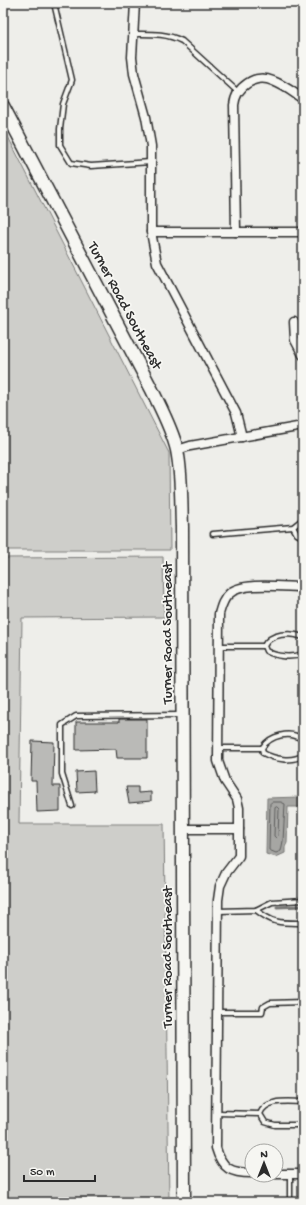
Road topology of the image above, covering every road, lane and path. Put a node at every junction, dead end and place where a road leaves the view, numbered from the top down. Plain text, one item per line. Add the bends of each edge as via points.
1 (54, 3) edge
2 (135, 3) edge
3 (133, 34) junction
4 (238, 92) junction
5 (303, 99) edge
6 (3, 106) edge
7 (151, 162) junction
8 (151, 232) junction
9 (236, 232) junction
10 (303, 232) edge
11 (294, 322) dead end
12 (303, 355) edge
13 (303, 426) edge
14 (242, 437) junction
15 (177, 450) junction
16 (303, 519) edge
17 (293, 527) junction
18 (213, 534) dead end
19 (303, 537) edge
20 (303, 587) edge
21 (303, 637) edge
22 (219, 646) junction
23 (264, 646) junction
24 (303, 654) edge
25 (182, 714) junction
26 (303, 740) edge
27 (218, 748) junction
28 (262, 748) junction
29 (303, 755) edge
30 (72, 806) dead end
31 (182, 829) junction
32 (239, 829) junction
33 (303, 900) edge
34 (256, 910) junction
35 (217, 911) junction
36 (303, 923) edge
37 (303, 1002) edge
38 (217, 1012) junction
39 (303, 1102) edge
40 (217, 1113) junction
41 (260, 1114) junction
42 (303, 1125) edge
43 (244, 1172) edge
44 (284, 1174) edge
45 (290, 1174) junction
46 (303, 1174) edge
47 (184, 1202) edge
48 (290, 1202) edge

1 - 7 lane via 72,80 63,104 60,129 60,145 67,157 71,163 91,166
2 - 3 street
3 - 4 lane via 160,34 182,41
3 - 7 street via 134,74 146,117
4 - 5 street via 250,81 263,79 273,81
4 - 9 street via 234,106
6 - 15 main road, Turner Road Southeast via 152,390
7 - 8 street
8 - 9 street
8 - 14 street via 157,263 236,413
9 - 10 street
11 - 12 street via 295,340
13 - 14 street
14 - 15 street
15 - 25 main road, Turner Road Southeast via 181,495
16 - 17 lane
17 - 18 lane
17 - 19 lane via 297,534
20 - 22 street via 237,588 222,604 219,614
21 - 23 lane via 288,634 274,636 267,640
22 - 23 lane
22 - 27 street
23 - 24 lane via 266,650 277,655
25 - 30 lane via 76,716 62,725 62,774
25 - 31 main road, Turner Road Southeast
26 - 28 lane via 299,737 277,736 267,740
27 - 28 lane
27 - 32 street via 221,772 238,803
28 - 29 lane via 263,753 278,758 299,758
31 - 32 street
31 - 47 main road, Turner Road Southeast
32 - 35 street via 239,856 220,886
33 - 34 lane via 272,902
34 - 35 lane
34 - 36 lane via 276,922
35 - 38 street
37 - 38 lane via 270,1003 263,1007 262,1012
38 - 40 street
39 - 41 lane via 267,1104
40 - 41 lane
40 - 43 street via 216,1148 220,1160 233,1171
41 - 42 lane via 265,1122 275,1125
44 - 45 street
45 - 46 street
45 - 48 lane

